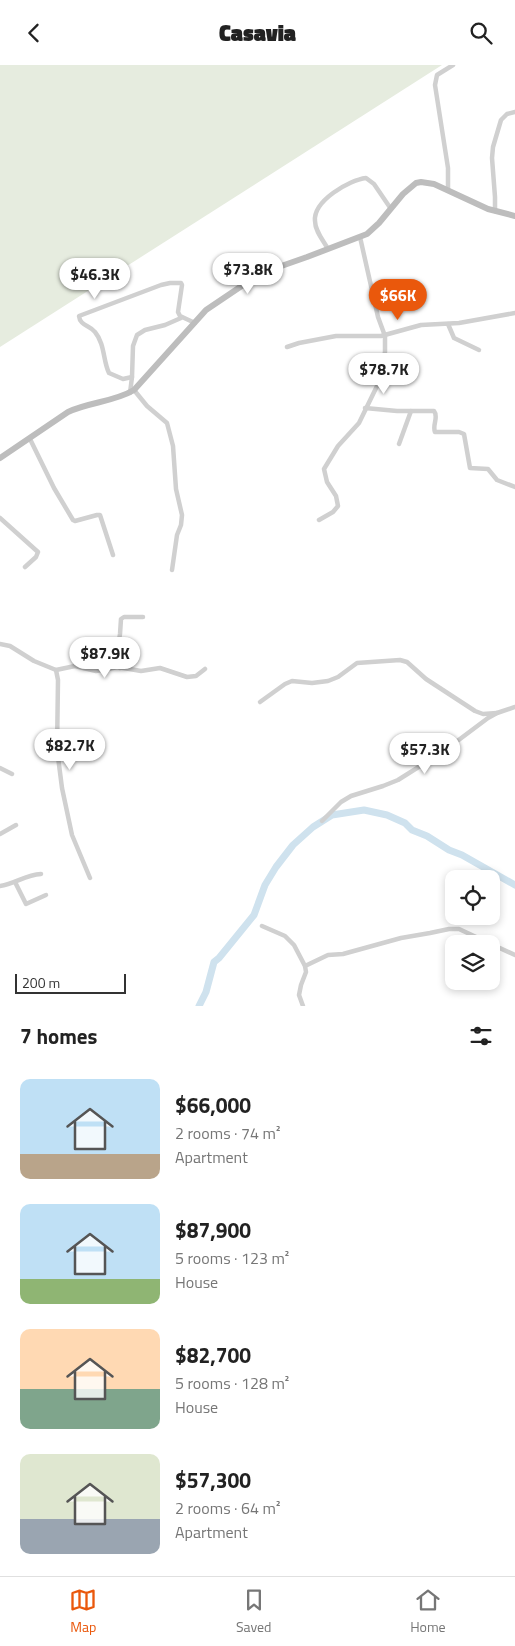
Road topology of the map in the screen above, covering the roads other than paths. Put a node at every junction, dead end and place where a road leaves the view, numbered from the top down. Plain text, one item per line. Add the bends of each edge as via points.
1 (454, 65) edge
2 (515, 112) edge
3 (448, 190) junction
4 (391, 209) junction
5 (495, 211) junction
6 (515, 216) edge
7 (360, 237) junction
8 (328, 249) junction
9 (515, 313) edge
10 (181, 317) junction
11 (195, 323) junction
12 (448, 324) junction
13 (385, 335) junction
14 (287, 347) dead end
15 (479, 350) dead end
16 (132, 377) junction
17 (132, 392) junction
18 (365, 408) junction
19 (411, 411) junction
20 (30, 439) junction
21 (399, 444) dead end
22 (0, 459) edge
23 (515, 487) edge
24 (0, 518) edge
25 (319, 520) dead end
26 (113, 555) dead end
27 (24, 567) dead end
28 (172, 570) dead end
29 (143, 617) dead end
30 (0, 644) edge
31 (120, 668) junction
32 (56, 669) junction
33 (205, 669) dead end
34 (260, 702) dead end
35 (515, 707) edge
36 (497, 713) junction
37 (0, 768) edge
38 (12, 774) dead end
39 (322, 821) dead end
40 (16, 825) dead end
41 (0, 834) edge
42 (41, 874) dead end
43 (90, 878) dead end
44 (15, 882) junction
45 (0, 887) edge
46 (46, 895) dead end
47 (262, 926) dead end
48 (472, 935) edge
49 (500, 948) edge
50 (515, 955) edge
51 (305, 966) junction
52 (303, 1006) edge

1 - 3 street via 437,75 435,85 448,168
2 - 5 street via 501,120 493,147
3 - 4 street via 434,184 416,183
3 - 5 street
4 - 7 street via 374,229
4 - 8 street via 366,178 330,194 315,216 316,228
5 - 6 street
7 - 8 street
7 - 13 street
8 - 11 street via 257,276 206,310
9 - 12 street
10 - 11 street
10 - 16 street via 137,335 133,346
10 - 16 street via 178,312 181,283 161,285 79,316 98,337 110,373 123,379
11 - 17 street
12 - 13 street via 422,325
12 - 15 street via 454,338
13 - 14 street via 336,336
13 - 18 street via 381,375
16 - 17 street
17 - 20 street via 68,412
17 - 28 street via 167,423 173,446 176,489 182,515
18 - 19 street
18 - 25 street via 357,427 343,440 326,465 324,474 338,506
19 - 21 street
19 - 23 street via 436,411 435,432 465,435 470,467 488,469 497,480
20 - 22 street
20 - 26 street via 73,520 100,515
24 - 27 street via 38,552
29 - 31 street via 121,619
30 - 32 street
31 - 32 street via 96,671 75,666
31 - 33 street via 141,671 160,668 187,677 196,676
32 - 43 street via 57,749 62,788 72,835
34 - 36 street via 292,681 328,681 358,663 400,660 475,711
35 - 36 street
36 - 39 street via 403,777 341,802
37 - 38 street
40 - 41 street
42 - 44 street
44 - 45 street
44 - 46 street via 26,904
47 - 51 street via 285,935
48 - 51 street via 459,929 448,929 328,955
49 - 50 street
51 - 52 street via 299,995

